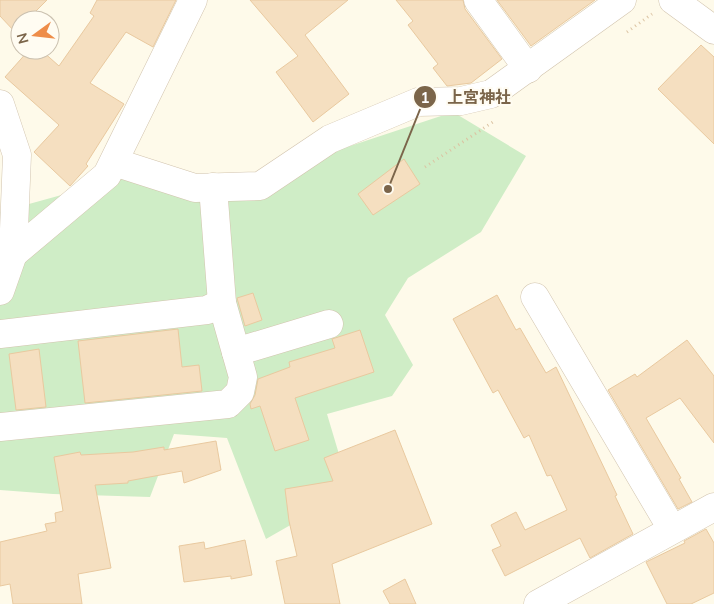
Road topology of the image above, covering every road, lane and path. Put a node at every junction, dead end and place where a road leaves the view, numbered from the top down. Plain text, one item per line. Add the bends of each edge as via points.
1 (193, 0) edge
2 (478, 0) edge
3 (622, 0) edge
4 (674, 0) edge
5 (714, 30) edge
6 (528, 69) junction
7 (0, 104) edge
8 (114, 162) junction
9 (213, 187) junction
10 (7, 253) edge
11 (0, 291) edge
12 (535, 297) dead end
13 (222, 303) junction
14 (329, 324) dead end
15 (0, 334) edge
16 (236, 352) junction
17 (0, 427) edge
18 (714, 507) edge
19 (672, 529) junction
20 (538, 604) edge

1 - 8 street
2 - 6 street
3 - 6 street
4 - 5 street
6 - 9 street via 490,94 461,101 418,102 330,139 260,186
7 - 10 street via 17,155
8 - 9 street via 195,188
8 - 10 street via 107,176
9 - 13 street
10 - 11 street
12 - 19 street
13 - 15 street via 207,310
13 - 16 street
14 - 16 street
16 - 17 street via 243,376 240,392 228,404
18 - 19 street
19 - 20 street

